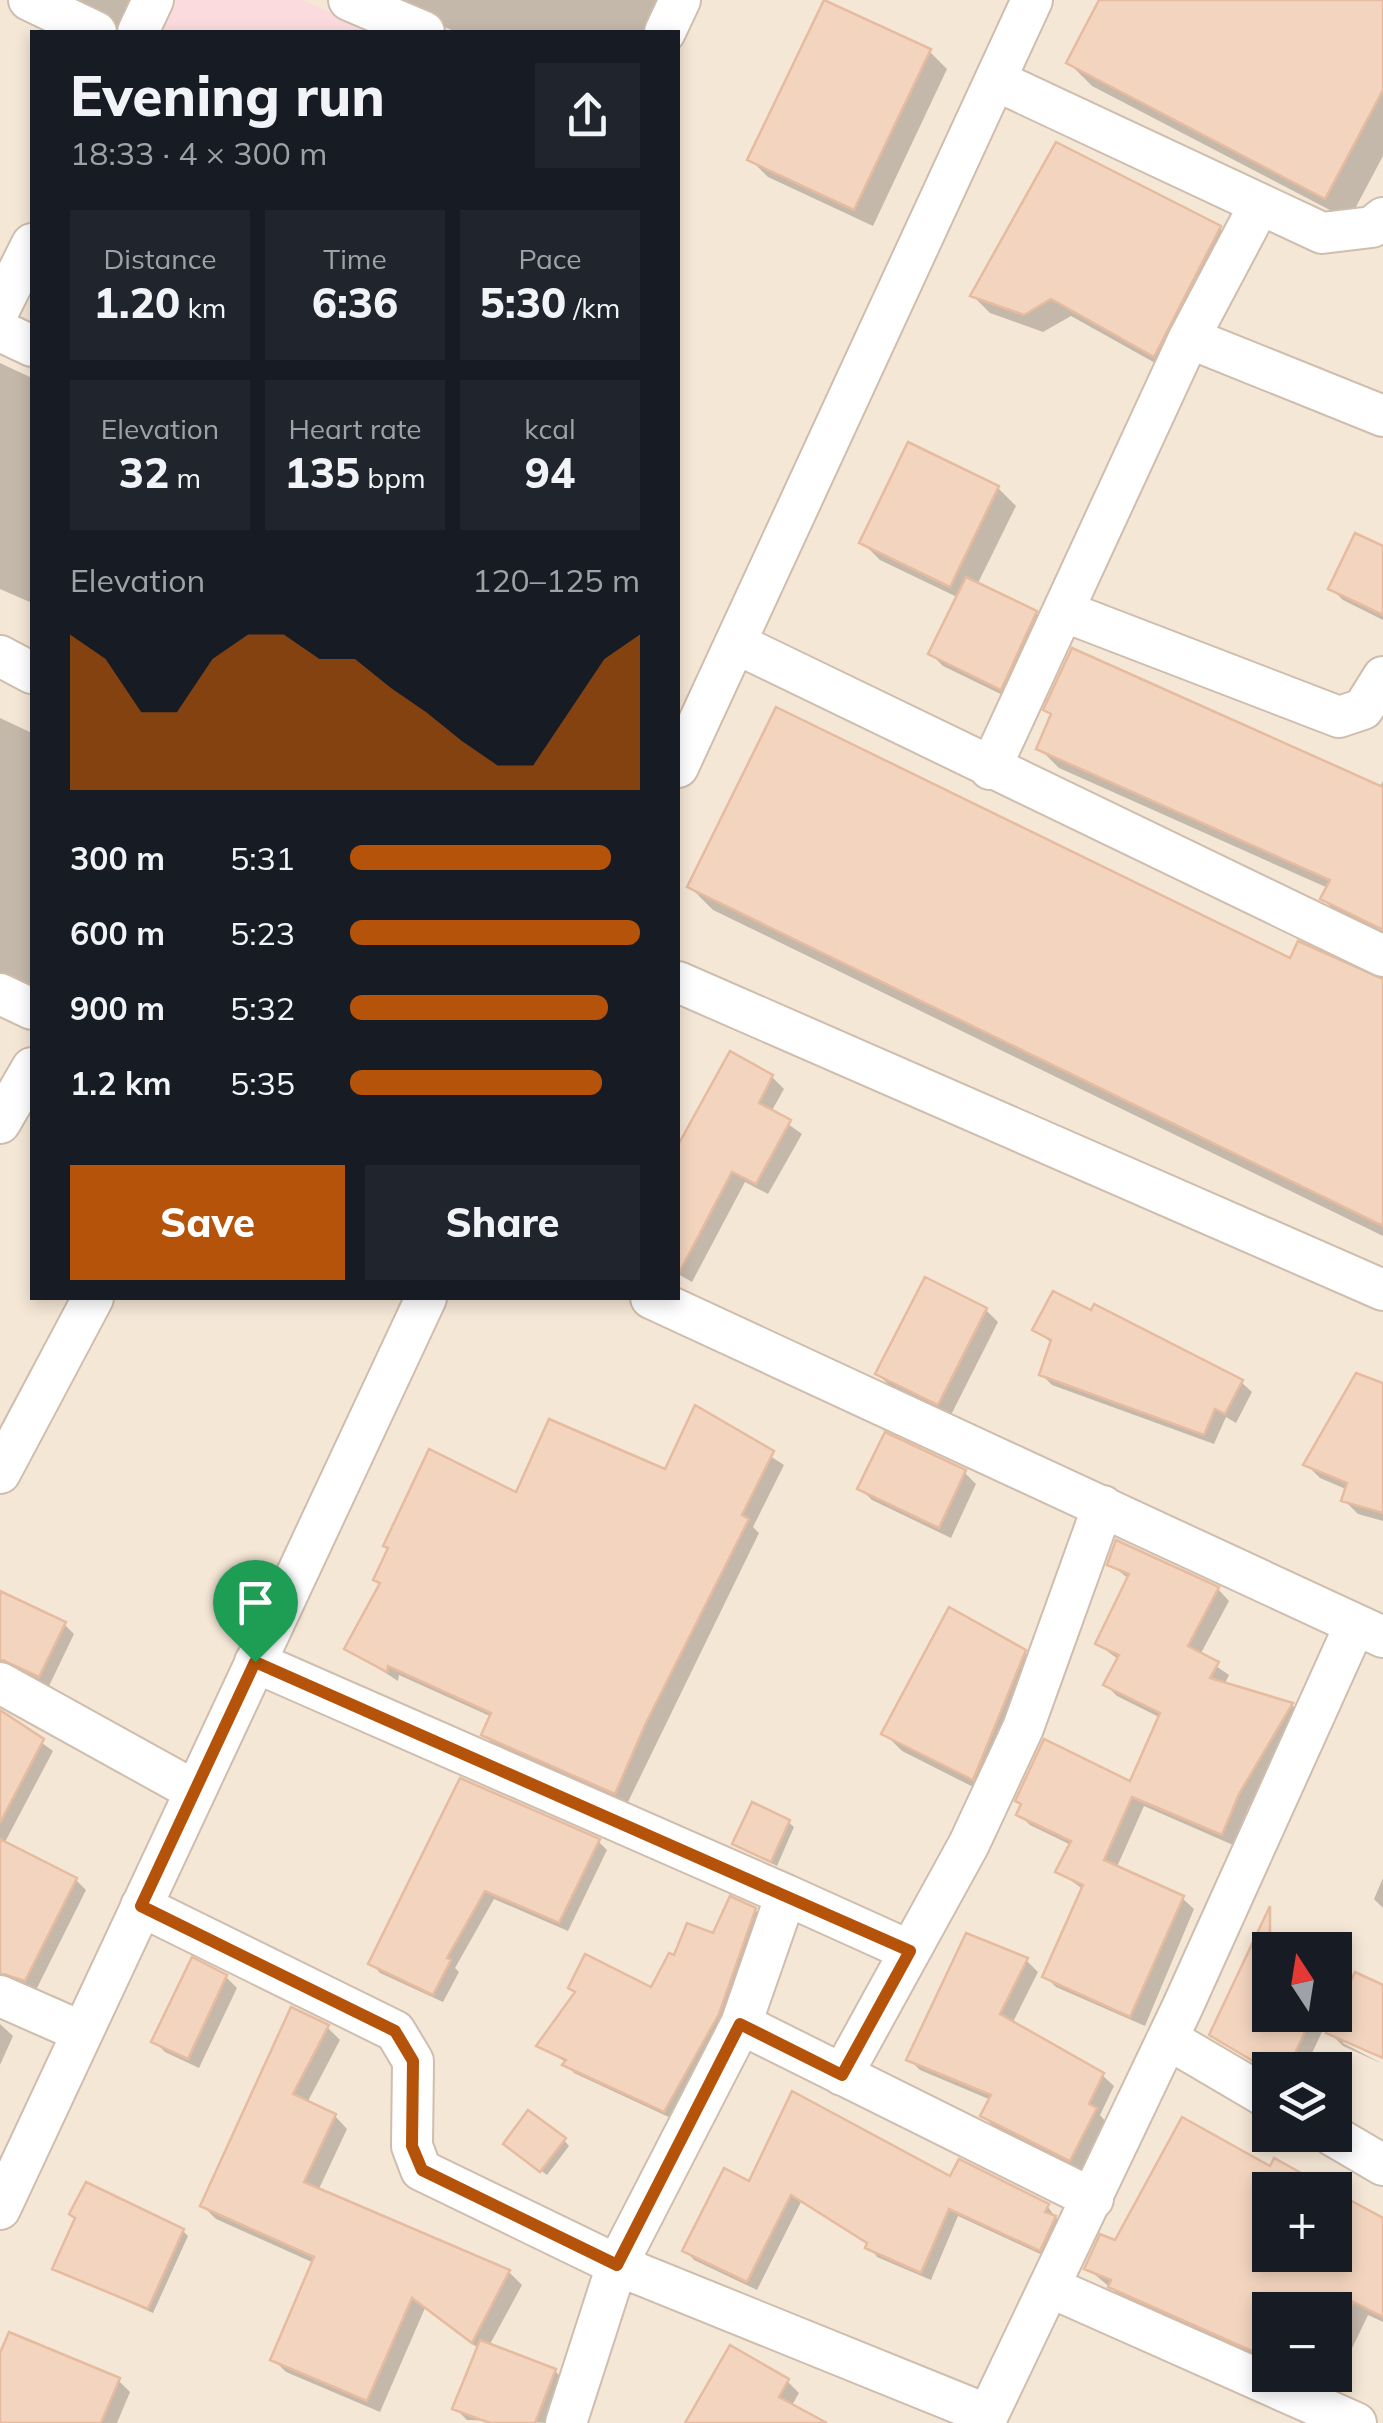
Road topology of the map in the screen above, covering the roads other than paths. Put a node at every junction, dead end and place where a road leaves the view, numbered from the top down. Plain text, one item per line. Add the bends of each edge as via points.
1 (29, 0) edge
2 (153, 0) edge
3 (349, 0) edge
4 (680, 0) edge
5 (1021, 4) edge
6 (92, 30) edge
7 (139, 30) edge
8 (419, 30) edge
9 (667, 30) edge
10 (995, 80) junction
11 (1260, 204) junction
12 (1383, 218) edge
13 (30, 248) edge
14 (0, 308) edge
15 (0, 330) edge
16 (1189, 338) junction
17 (30, 345) edge
18 (1383, 416) edge
19 (1063, 611) junction
20 (737, 644) junction
21 (0, 656) edge
22 (30, 672) edge
23 (1383, 677) edge
24 (680, 763) edge
25 (990, 769) junction
26 (1383, 956) edge
27 (680, 983) edge
28 (0, 994) edge
29 (30, 1008) edge
30 (30, 1071) edge
31 (0, 1123) edge
32 (1383, 1290) edge
33 (92, 1300) edge
34 (425, 1300) edge
35 (655, 1300) edge
36 (0, 1474) edge
37 (1103, 1506) junction
38 (1369, 1631) edge
39 (255, 1662) junction
40 (0, 1683) edge
41 (195, 1791) junction
42 (786, 1895) junction
43 (141, 1906) junction
44 (910, 1951) junction
45 (0, 1996) edge
46 (740, 2024) junction
47 (82, 2032) junction
48 (1168, 2038) junction
49 (842, 2075) junction
50 (1252, 2087) edge
51 (1352, 2147) edge
52 (1383, 2165) edge
53 (1093, 2199) junction
54 (0, 2209) edge
55 (617, 2265) junction
56 (1052, 2288) junction
57 (986, 2419) edge
58 (566, 2423) edge
59 (1356, 2423) edge

1 - 6 street
2 - 7 street
3 - 8 street
4 - 9 street
5 - 10 street
10 - 11 street
10 - 20 street
11 - 12 street via 1322,232 1372,227
11 - 16 street
13 - 14 street
15 - 17 street
16 - 18 street
16 - 19 street
19 - 23 street via 1339,717 1363,709
19 - 25 street
20 - 24 street
20 - 25 street
21 - 22 street
25 - 26 street
27 - 32 street
28 - 29 street
30 - 31 street
33 - 36 street
34 - 39 street
35 - 37 street
37 - 38 street
37 - 44 street via 1023,1728
38 - 48 street
39 - 41 street
39 - 42 street
40 - 41 street
41 - 43 street
42 - 44 street
42 - 46 street
43 - 47 street
43 - 55 street via 395,2031 413,2061 412,2146 422,2170
44 - 49 street
45 - 47 street
46 - 49 street
46 - 55 street
47 - 54 street
48 - 50 street
48 - 53 street
49 - 53 street
51 - 52 street
53 - 56 street
55 - 57 street
55 - 58 street
56 - 57 street
56 - 59 street

